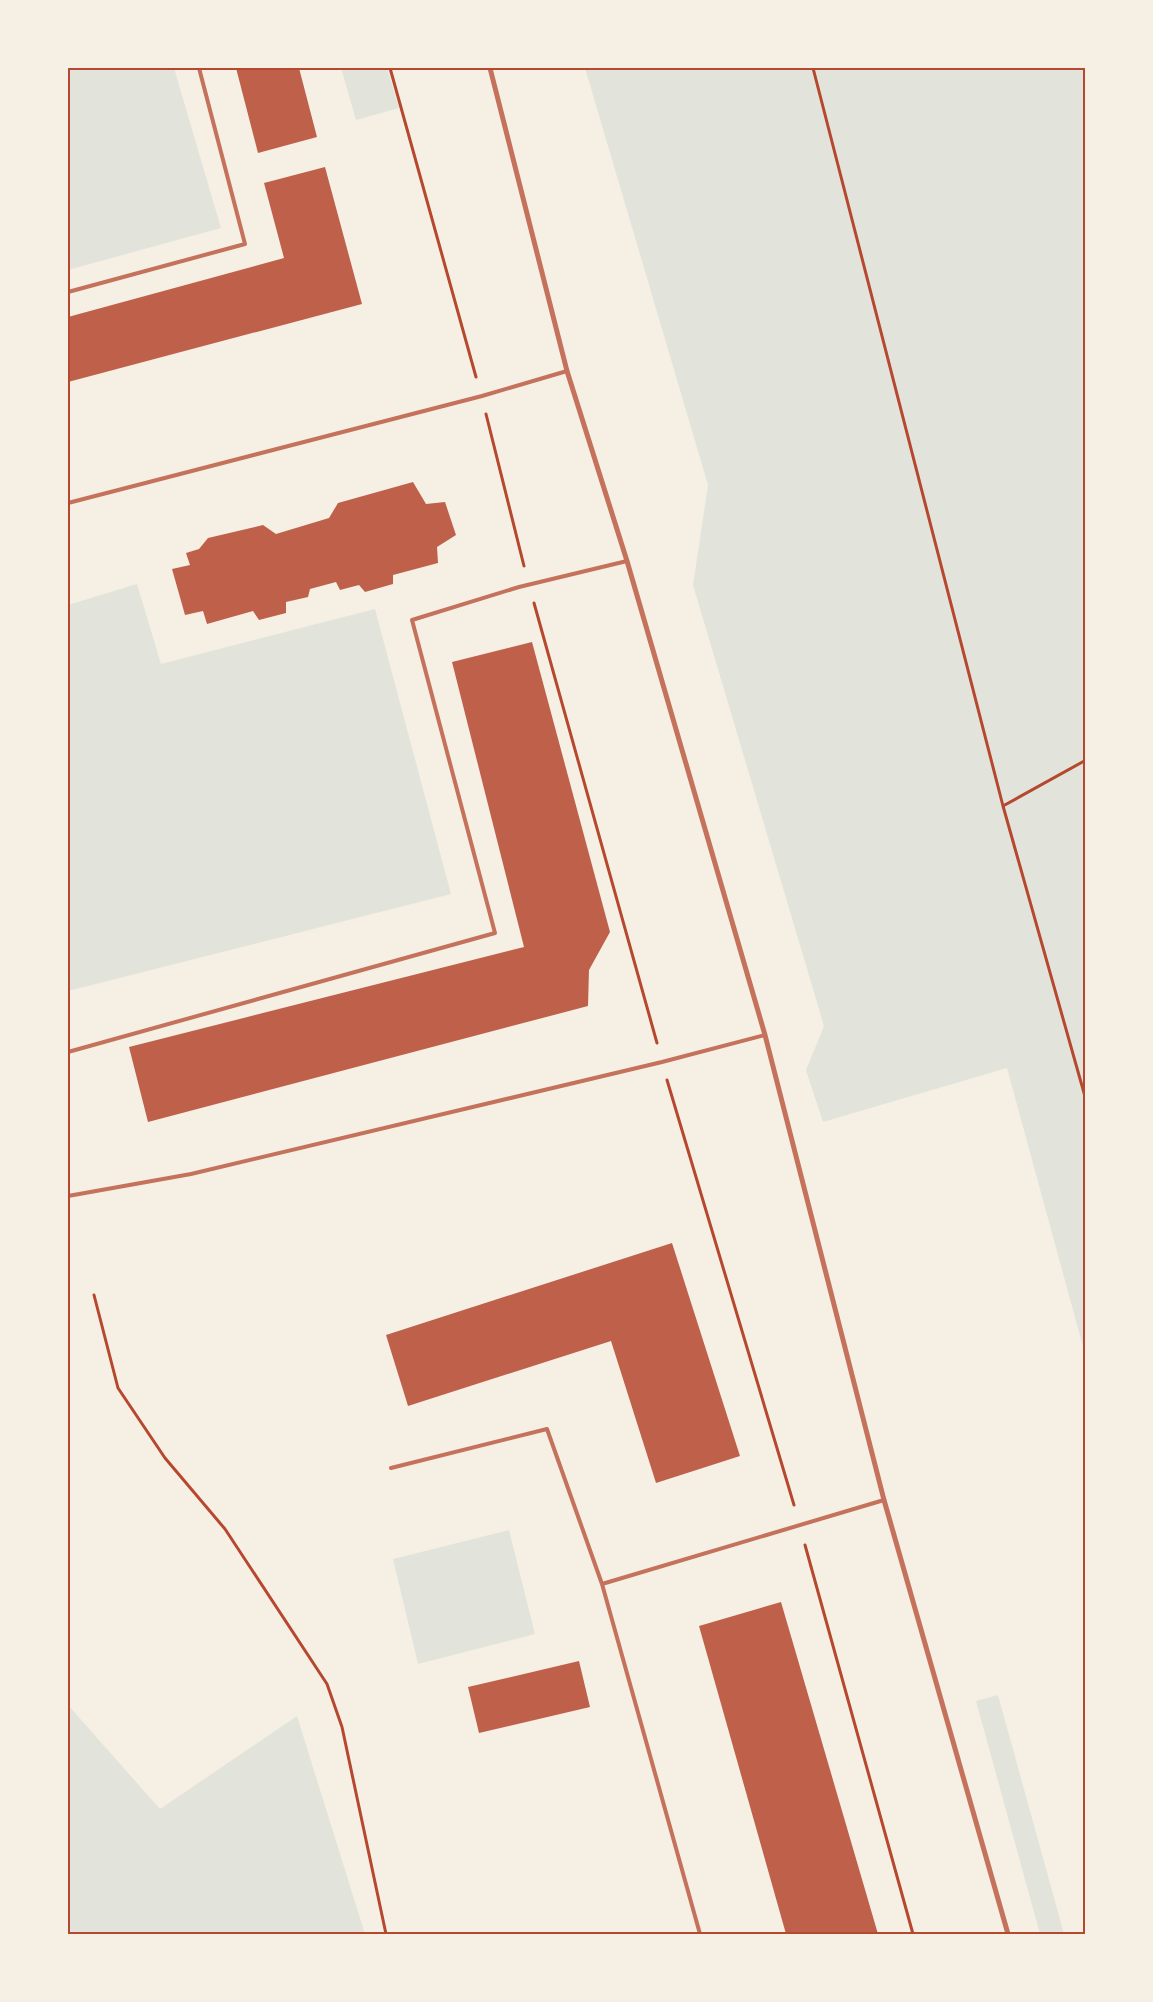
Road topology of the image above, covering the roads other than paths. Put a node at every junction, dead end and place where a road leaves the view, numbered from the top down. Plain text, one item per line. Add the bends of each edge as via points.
1 (199, 68) edge
2 (490, 68) edge
3 (68, 292) edge
4 (567, 371) junction
5 (68, 504) edge
6 (627, 561) junction
7 (765, 1035) junction
8 (68, 1052) edge
9 (68, 1196) edge
10 (391, 1468) dead end
11 (884, 1500) junction
12 (602, 1584) junction
13 (700, 1934) edge
14 (1008, 1934) edge

1 - 3 lane via 245,244
2 - 4 street
4 - 5 lane
4 - 6 street
6 - 7 street
6 - 8 lane via 529,585 412,620 495,933
7 - 9 lane via 192,1174
7 - 11 street
10 - 12 lane via 547,1430
11 - 12 lane
11 - 14 street
12 - 13 lane

